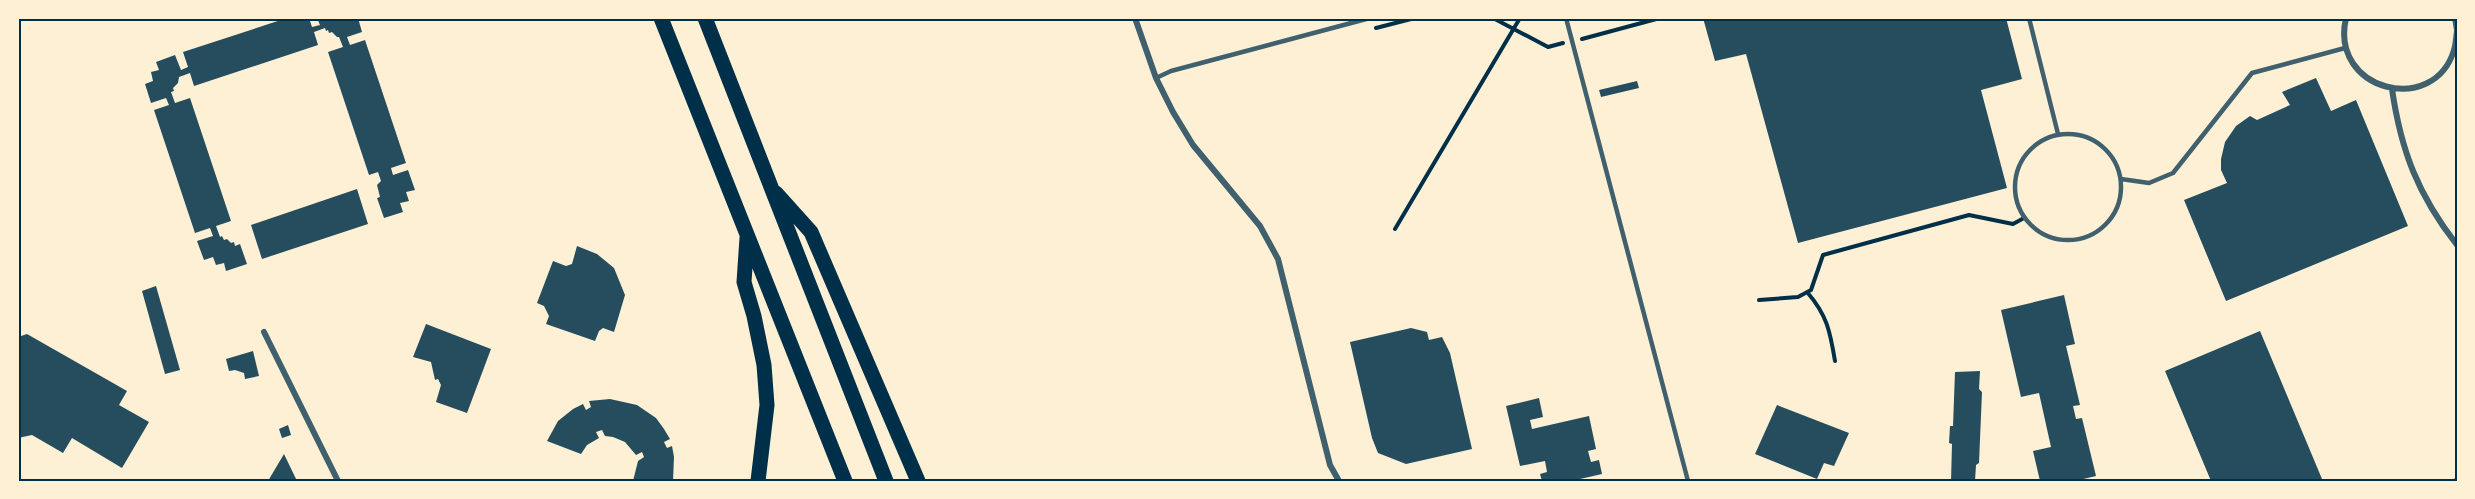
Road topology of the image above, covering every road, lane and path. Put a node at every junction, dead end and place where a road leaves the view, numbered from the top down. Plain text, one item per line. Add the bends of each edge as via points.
1 (661, 18) edge
2 (705, 18) edge
3 (1135, 18) edge
4 (1370, 18) edge
5 (1520, 18) edge
6 (1566, 18) edge
7 (2029, 18) edge
8 (2346, 18) edge
9 (2454, 18) edge
10 (2457, 31) edge
11 (2345, 48) junction
12 (1156, 78) junction
13 (2392, 89) junction
14 (2058, 134) junction
15 (2121, 179) junction
16 (769, 185) junction
17 (2024, 218) junction
18 (1395, 229) dead end
19 (748, 232) junction
20 (2457, 245) edge
21 (1807, 292) junction
22 (1759, 300) dead end
23 (264, 332) dead end
24 (1835, 361) dead end
25 (338, 481) edge
26 (759, 481) edge
27 (845, 481) edge
28 (886, 481) edge
29 (918, 481) edge
30 (1339, 481) edge
31 (1688, 481) edge

1 - 19 highway
2 - 16 highway
3 - 12 street
4 - 12 lane
5 - 18 path
6 - 31 lane
7 - 14 lane
8 - 11 street
9 - 10 street
10 - 13 street via 2454,50 2445,68 2430,81 2412,88
11 - 13 street via 2362,75
11 - 15 lane via 2253,73 2173,172 2149,183
12 - 30 street via 1193,145 1270,242 1282,274 1330,465
13 - 20 street via 2397,128 2412,171 2435,217
14 - 15 lane via 2092,139 2106,149
14 - 17 lane via 2041,140 2018,167 2014,184 2016,202
15 - 17 lane via 2114,213 2103,227 2088,236 2053,238
16 - 28 highway
16 - 29 highway via 811,232
17 - 21 path via 2013,224 1969,215 1823,255
19 - 26 highway via 744,282 764,364 767,405
19 - 27 highway
21 - 22 path via 1798,297
21 - 24 path via 1821,308
23 - 25 street

